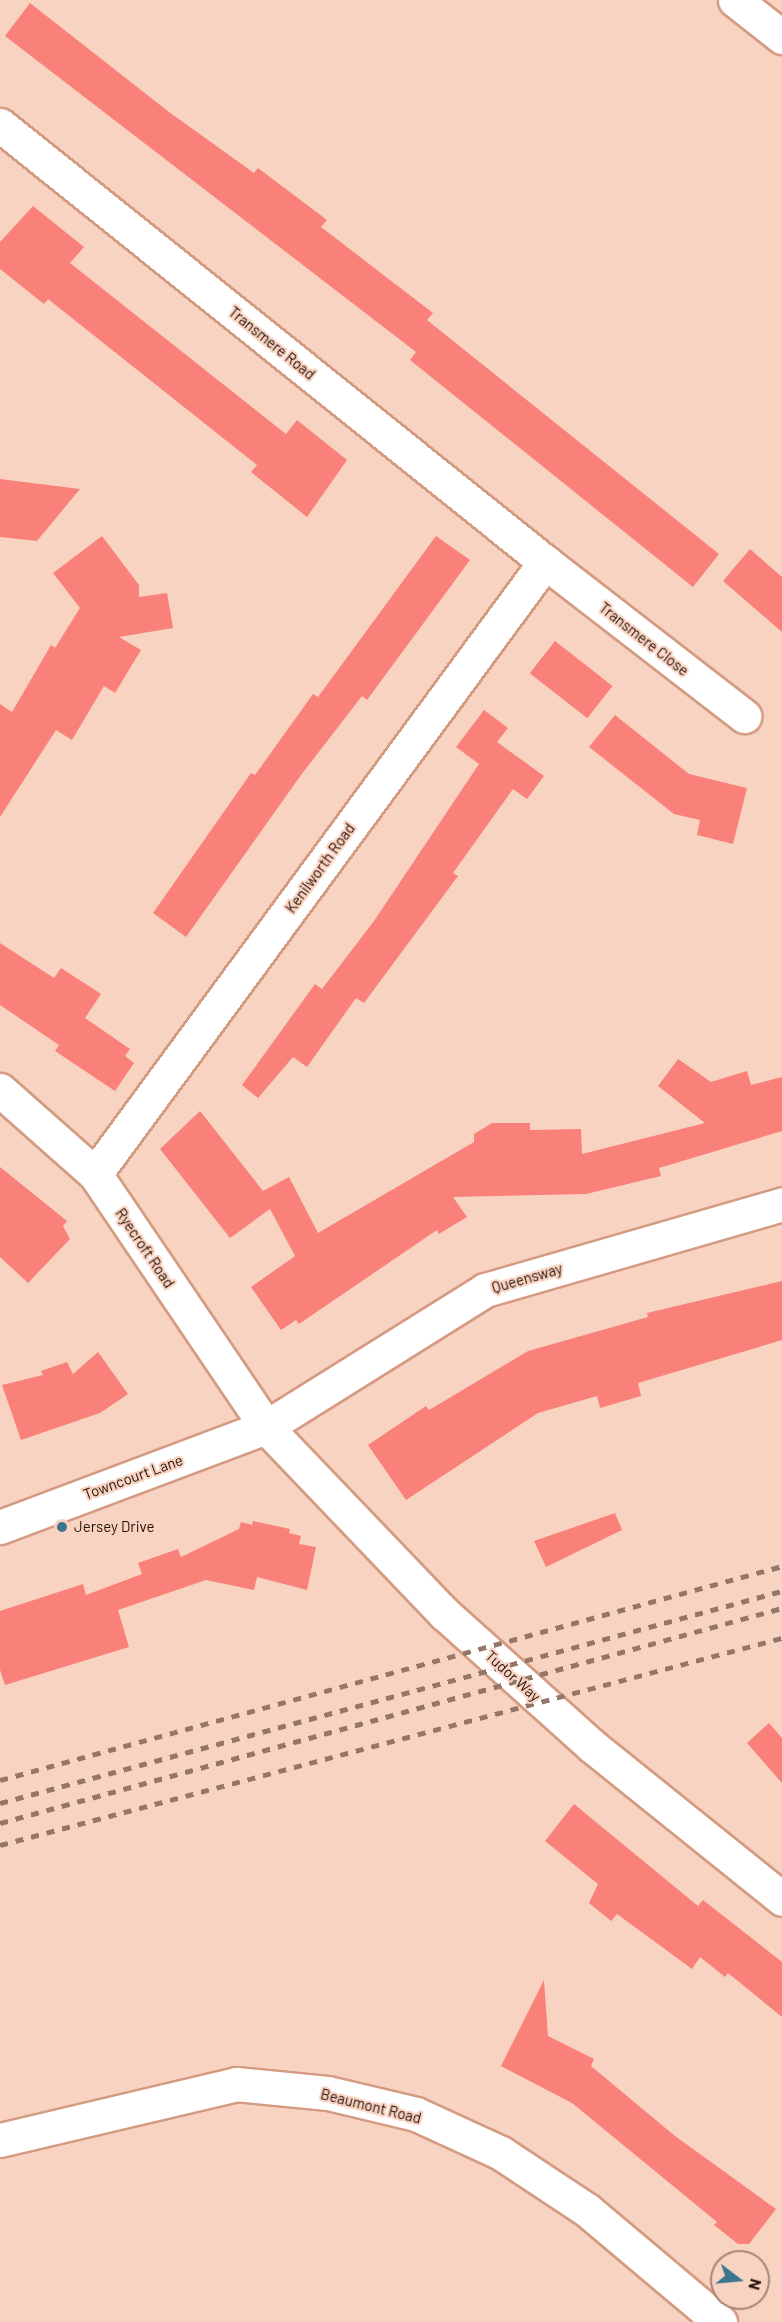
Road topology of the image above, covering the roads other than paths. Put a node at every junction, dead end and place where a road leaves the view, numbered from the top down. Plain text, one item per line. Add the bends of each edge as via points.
1 (735, 0) edge
2 (782, 38) edge
3 (0, 125) edge
4 (545, 562) junction
5 (744, 716) dead end
6 (0, 1090) edge
7 (95, 1174) junction
8 (782, 1204) edge
9 (266, 1427) junction
10 (0, 1527) edge
11 (782, 1899) edge
12 (32, 2134) junction
13 (0, 2140) edge
14 (0, 2162) edge
15 (720, 2322) edge

1 - 2 street
3 - 4 street, Transmere Road
4 - 5 street, Transmere Close
4 - 7 street, Kenilworth Road
6 - 7 street, Ryecroft Road
7 - 9 street, Ryecroft Road
8 - 9 street, Queensway via 485,1290
9 - 10 street, Towncourt Lane
9 - 11 street, Tudor Way via 445,1614 525,1688
12 - 13 street, Beaumont Road
12 - 14 street
12 - 15 street, Beaumont Road via 236,2084 328,2093 416,2114 501,2153 587,2210

